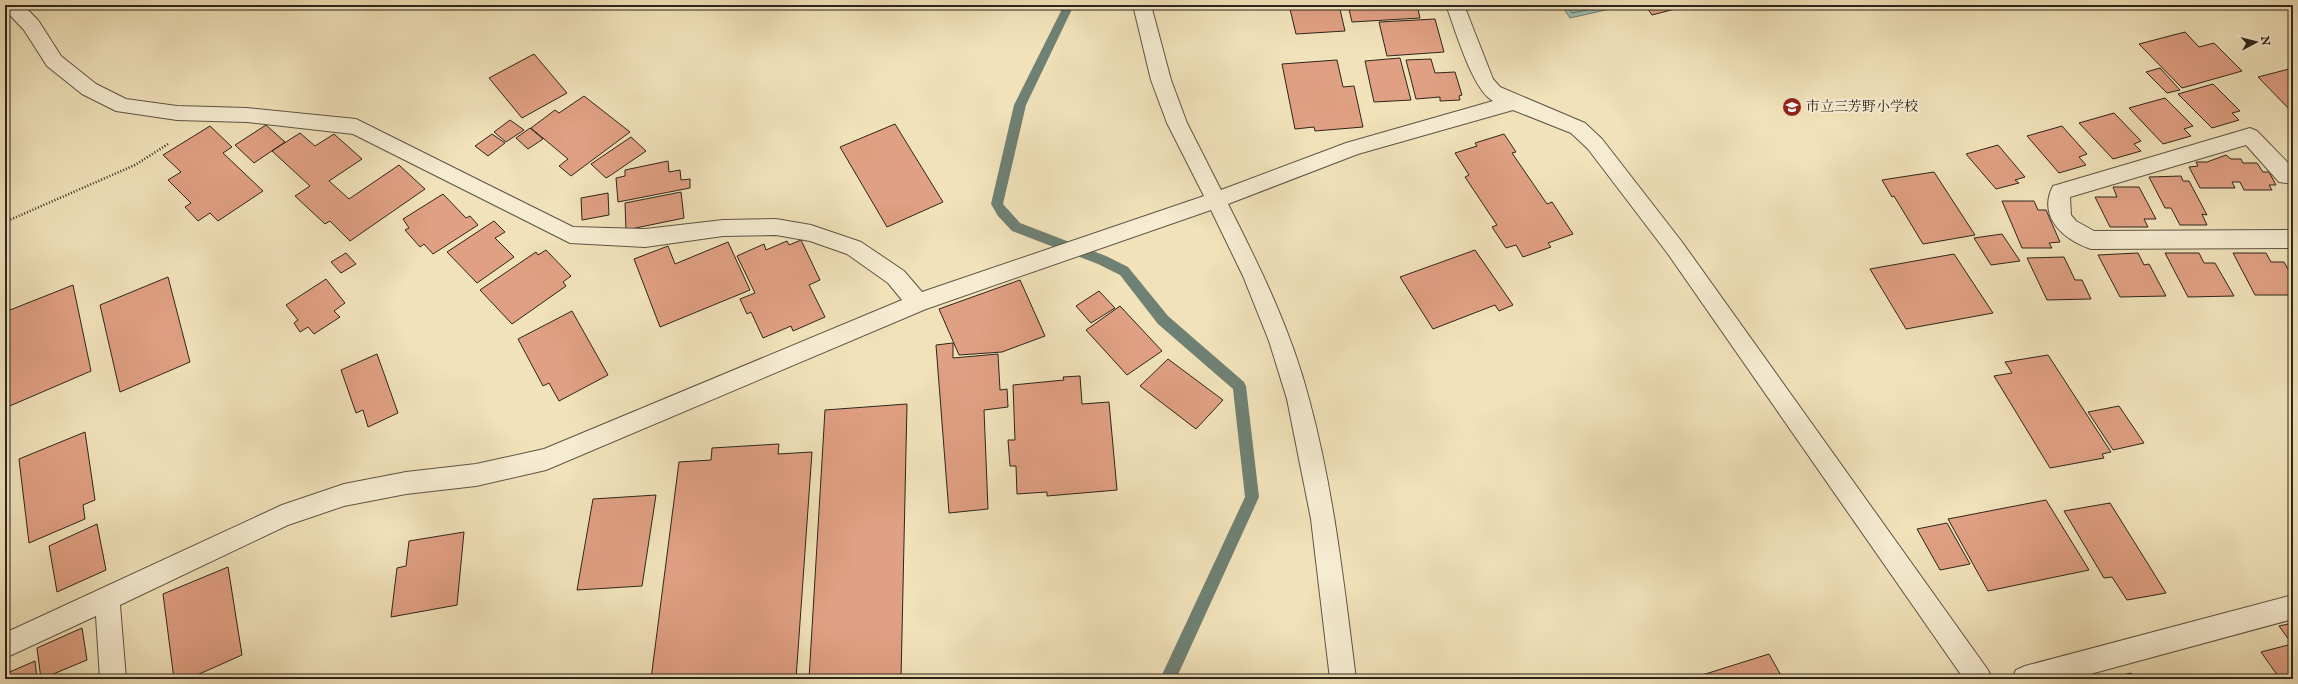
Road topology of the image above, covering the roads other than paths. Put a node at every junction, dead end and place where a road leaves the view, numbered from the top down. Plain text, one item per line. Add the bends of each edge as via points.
1 (12, 5) edge
2 (1142, 5) edge
3 (1455, 5) edge
4 (1514, 102) junction
5 (2293, 176) edge
6 (1216, 200) junction
7 (2293, 239) edge
8 (918, 303) junction
9 (107, 599) junction
10 (2293, 606) edge
11 (5, 646) edge
12 (113, 679) edge
13 (1343, 679) edge
14 (1980, 679) edge
15 (2025, 679) edge

1 - 8 street via 31,25 54,61 89,89 123,106 177,113 247,115 356,127 570,235 645,238 723,228 776,227 811,233 854,248 896,277
2 - 6 street via 1161,80 1177,123
3 - 4 street via 1485,82 1493,92
4 - 6 street via 1353,148
4 - 14 street via 1578,128 1596,144 1674,248
5 - 7 street via 2286,176 2250,136 2060,192 2057,208 2066,227 2091,240
6 - 8 street
6 - 13 street via 1254,276 1280,341 1298,399 1322,519
8 - 9 street via 546,459 476,475 406,483 344,495 282,516
9 - 11 street
9 - 12 street
10 - 15 street

